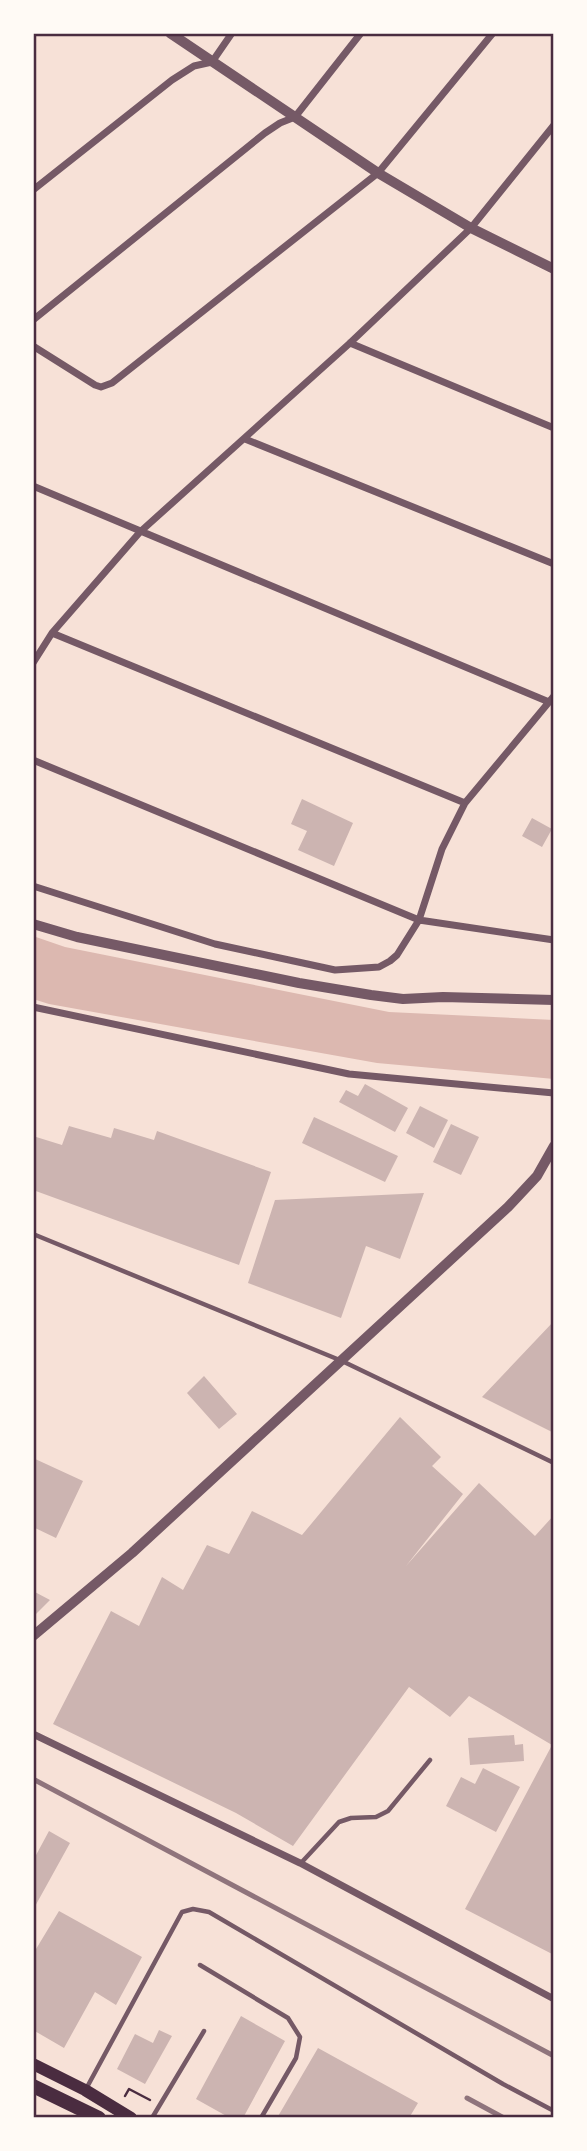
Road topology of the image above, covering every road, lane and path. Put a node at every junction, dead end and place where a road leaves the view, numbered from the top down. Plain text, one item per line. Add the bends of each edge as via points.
1 (170, 33) edge
2 (232, 33) edge
3 (361, 33) edge
4 (493, 33) edge
5 (212, 62) junction
6 (295, 117) junction
7 (554, 125) edge
8 (378, 173) junction
9 (33, 190) edge
10 (471, 228) junction
11 (554, 269) edge
12 (33, 320) edge
13 (350, 343) junction
14 (33, 346) edge
15 (554, 428) edge
16 (245, 439) junction
17 (33, 486) edge
18 (140, 532) junction
19 (554, 564) edge
20 (52, 633) junction
21 (33, 663) edge
22 (552, 699) edge
23 (33, 760) edge
24 (465, 803) junction
25 (33, 886) edge
26 (419, 920) junction
27 (33, 924) edge
28 (554, 940) edge
29 (554, 1000) edge
30 (33, 1007) edge
31 (554, 1093) edge
32 (554, 1146) edge
33 (33, 1234) edge
34 (342, 1361) junction
35 (554, 1463) edge
36 (33, 1636) edge
37 (33, 1734) edge
38 (430, 1759) dead end
39 (300, 1863) junction
40 (200, 1965) dead end
41 (554, 1999) edge
42 (204, 2031) dead end
43 (33, 2064) edge
44 (33, 2086) edge
45 (128, 2089) dead end
46 (85, 2090) junction
47 (152, 2101) dead end
48 (554, 2111) edge
49 (99, 2118) edge
50 (131, 2118) edge
51 (152, 2118) edge
52 (261, 2118) edge

1 - 5 street
2 - 5 street
3 - 6 street
4 - 8 street
5 - 6 street
5 - 9 street via 194,66 172,80
6 - 8 street
6 - 12 street via 265,133
7 - 10 street
8 - 10 street
8 - 14 street via 112,383 101,387 86,381
10 - 11 street
10 - 13 street
13 - 15 street
13 - 16 street
16 - 18 street
16 - 19 street
17 - 18 street
18 - 20 street
18 - 22 street
20 - 21 street
20 - 24 street
22 - 24 street
23 - 26 street
24 - 26 street via 442,849
25 - 26 street via 215,944 326,968 364,969 390,961
26 - 28 street
27 - 29 street via 371,995
30 - 31 street via 349,1073
32 - 34 street via 537,1176 508,1207
33 - 34 lane
34 - 35 lane
34 - 36 street via 132,1553
37 - 39 street
38 - 39 lane via 388,1811 339,1822
39 - 41 street
40 - 52 lane via 288,2018 300,2037 296,2058
42 - 51 lane
43 - 46 main road
44 - 49 main road
45 - 47 path
46 - 48 lane via 182,1912 193,1909 209,1912
46 - 50 main road

